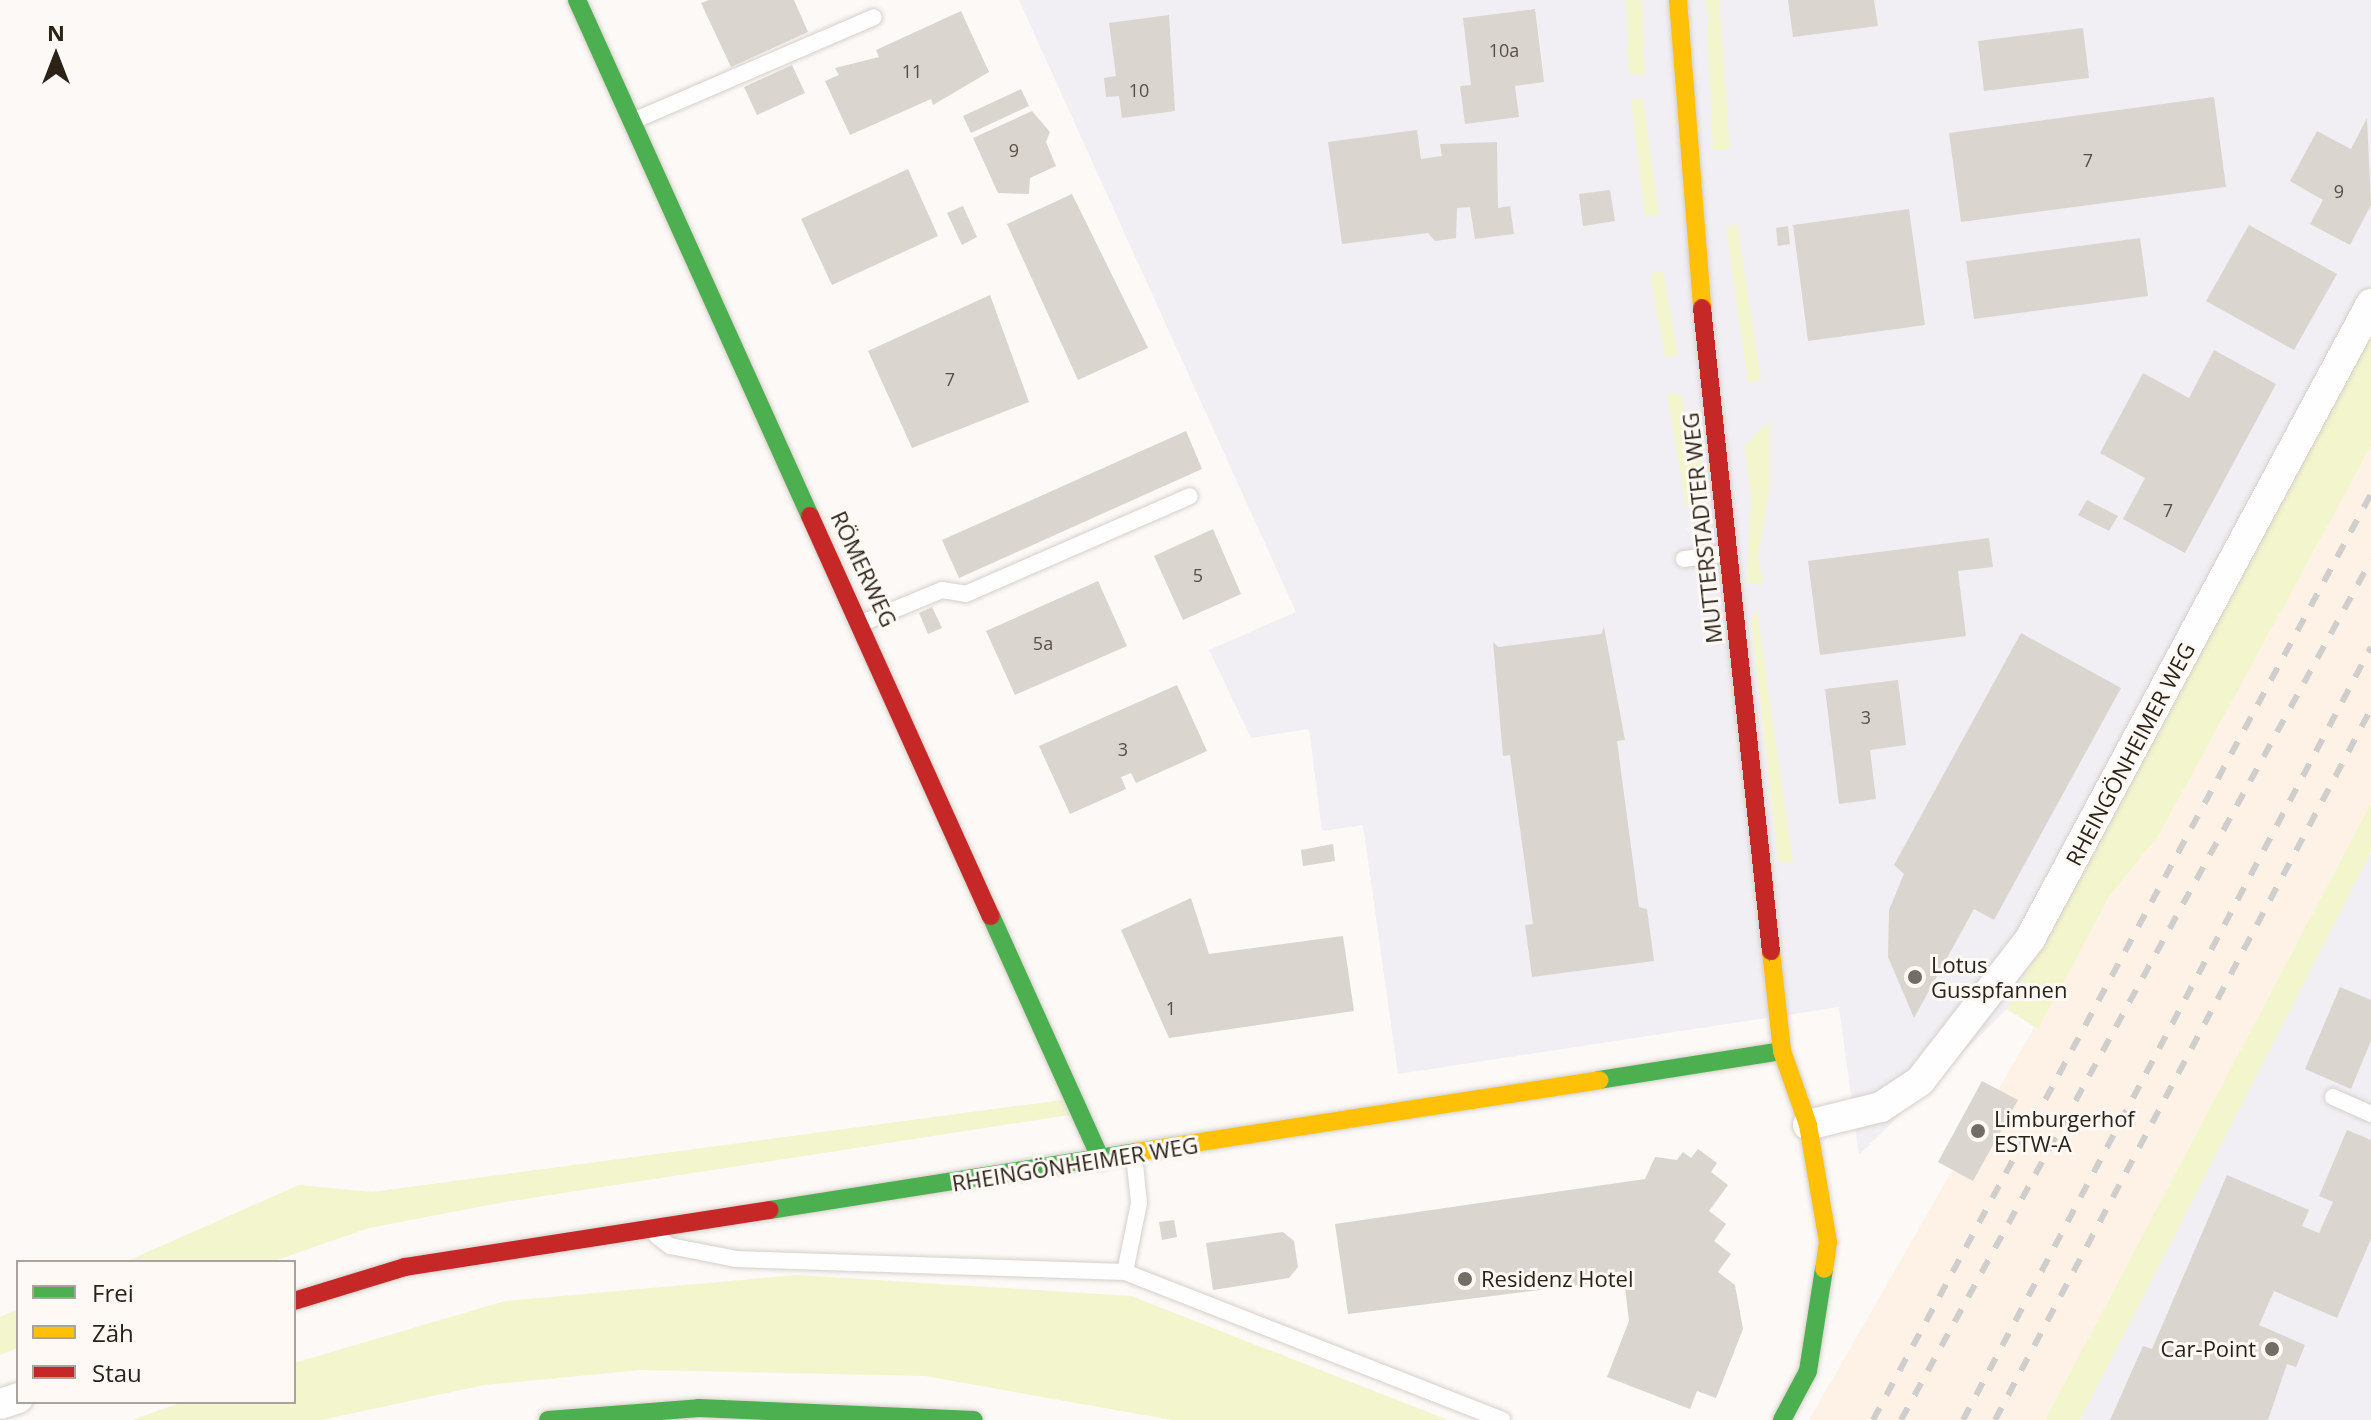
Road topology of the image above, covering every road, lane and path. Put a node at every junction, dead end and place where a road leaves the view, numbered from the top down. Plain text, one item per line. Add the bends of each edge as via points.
1 (577, 0) edge
2 (1678, 0) edge
3 (874, 17) dead end
4 (632, 121) junction
5 (2371, 304) edge
6 (1190, 496) dead end
7 (1729, 553) junction
8 (1684, 559) dead end
9 (862, 623) junction
10 (1782, 1051) junction
11 (2333, 1097) dead end
12 (2371, 1114) edge
13 (1808, 1125) junction
14 (1134, 1155) junction
15 (1101, 1160) junction
16 (650, 1230) junction
17 (1125, 1272) junction
18 (296, 1300) edge
19 (548, 1420) edge
20 (974, 1420) edge
21 (1502, 1420) edge
22 (1782, 1420) edge

1 - 4 street, RÖMERWEG
2 - 7 street, MUTTERSTADTER WEG via 1682,122
3 - 4 lane
4 - 9 street, RÖMERWEG
5 - 13 street, RHEINGÖNHEIMER WEG via 2030,939 1920,1081 1881,1107
6 - 9 lane via 966,594 942,590
7 - 8 lane
7 - 10 street, MUTTERSTADTER WEG
9 - 15 street, RÖMERWEG
10 - 13 street
10 - 14 street, RHEINGÖNHEIMER WEG
11 - 12 lane
13 - 22 street via 1828,1242 1808,1371
14 - 15 street, RHEINGÖNHEIMER WEG
14 - 17 lane via 1139,1203
15 - 16 street, RHEINGÖNHEIMER WEG
16 - 17 lane via 670,1246 736,1259
16 - 18 street, RHEINGÖNHEIMER WEG via 405,1267
17 - 21 lane
19 - 20 street via 713,1408

